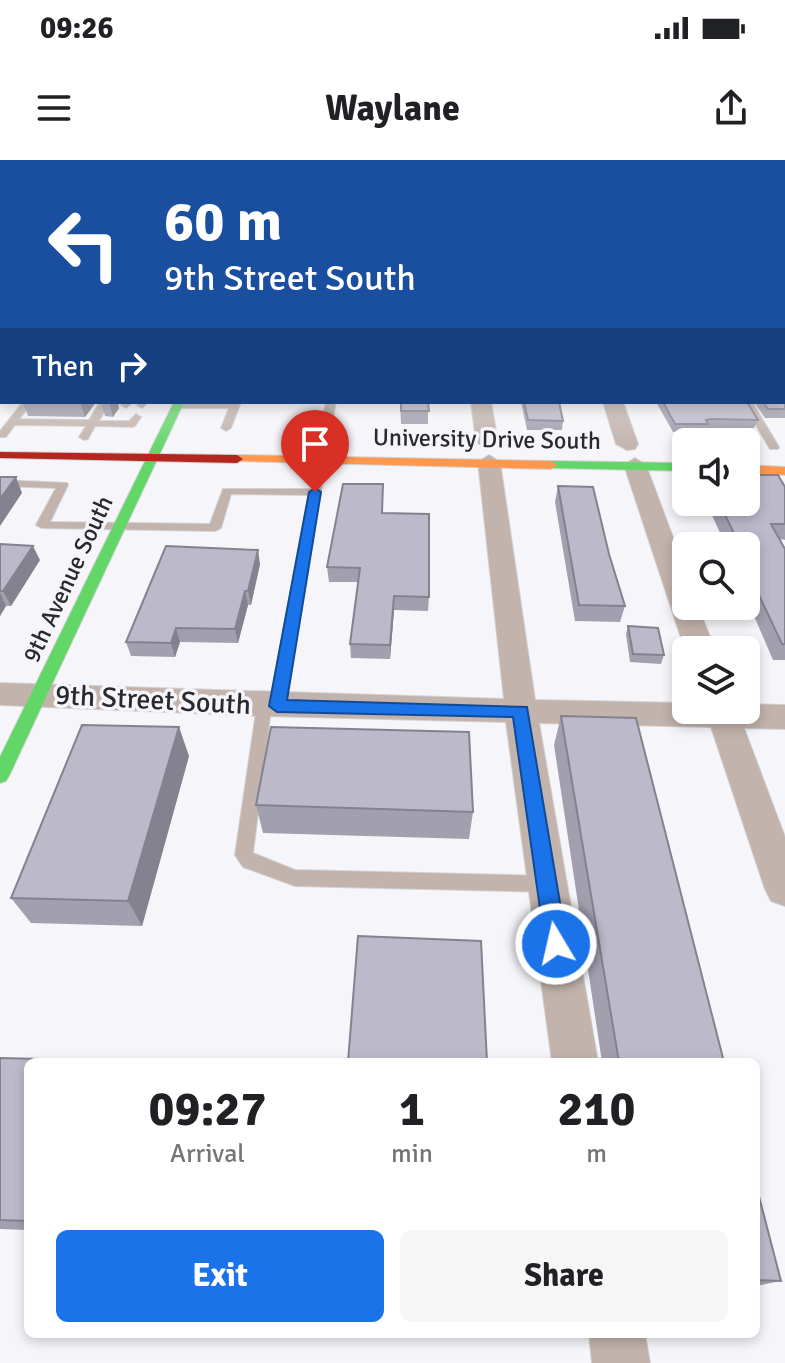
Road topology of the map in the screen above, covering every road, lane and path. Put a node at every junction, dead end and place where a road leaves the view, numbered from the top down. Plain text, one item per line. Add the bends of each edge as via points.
1 (26, 404) edge
2 (104, 404) edge
3 (179, 404) edge
4 (235, 404) edge
5 (331, 404) edge
6 (481, 404) edge
7 (614, 404) edge
8 (748, 404) edge
9 (136, 417) dead end
10 (88, 430) junction
11 (4, 431) edge
12 (227, 436) dead end
13 (169, 438) junction
14 (323, 441) dead end
15 (760, 446) edge
16 (488, 447) junction
17 (780, 447) edge
18 (629, 449) junction
19 (0, 455) edge
20 (150, 458) junction
21 (321, 461) junction
22 (672, 463) edge
23 (760, 470) edge
24 (785, 471) edge
25 (0, 483) edge
26 (315, 492) junction
27 (120, 526) junction
28 (695, 636) edge
29 (0, 694) edge
30 (39, 694) junction
31 (271, 705) junction
32 (521, 711) junction
33 (672, 713) edge
34 (760, 715) edge
35 (785, 717) edge
36 (726, 724) edge
37 (0, 776) edge
38 (547, 884) junction
39 (785, 889) edge
40 (574, 1058) edge
41 (618, 1338) edge
42 (621, 1363) edge

1 - 11 lane
2 - 10 lane
3 - 13 main road, 9th Avenue South
4 - 12 lane
5 - 14 lane
6 - 16 street
7 - 18 street
8 - 17 lane
9 - 10 lane via 132,424 116,420
10 - 11 main road
10 - 13 main road
13 - 20 main road, 9th Avenue South
15 - 17 main road
16 - 18 main road, University Drive South
16 - 21 main road, University Drive South
16 - 32 street
18 - 22 main road, University Drive South
18 - 28 street
19 - 20 main road, University Drive South
20 - 21 main road, University Drive South
20 - 27 main road, 9th Avenue South
21 - 26 lane
23 - 24 main road
25 - 27 lane via 63,485 42,525
26 - 27 lane via 227,491 215,528
26 - 31 lane
27 - 30 main road, 9th Avenue South
29 - 30 street, 9th Street South
30 - 31 street, 9th Street South
30 - 37 main road, 9th Avenue South
31 - 32 street, 9th Street South
31 - 38 lane via 244,855 249,862 295,878
32 - 33 street, 9th Street South
32 - 38 street
34 - 35 street, 9th Street South
36 - 39 street
38 - 40 street
41 - 42 street

